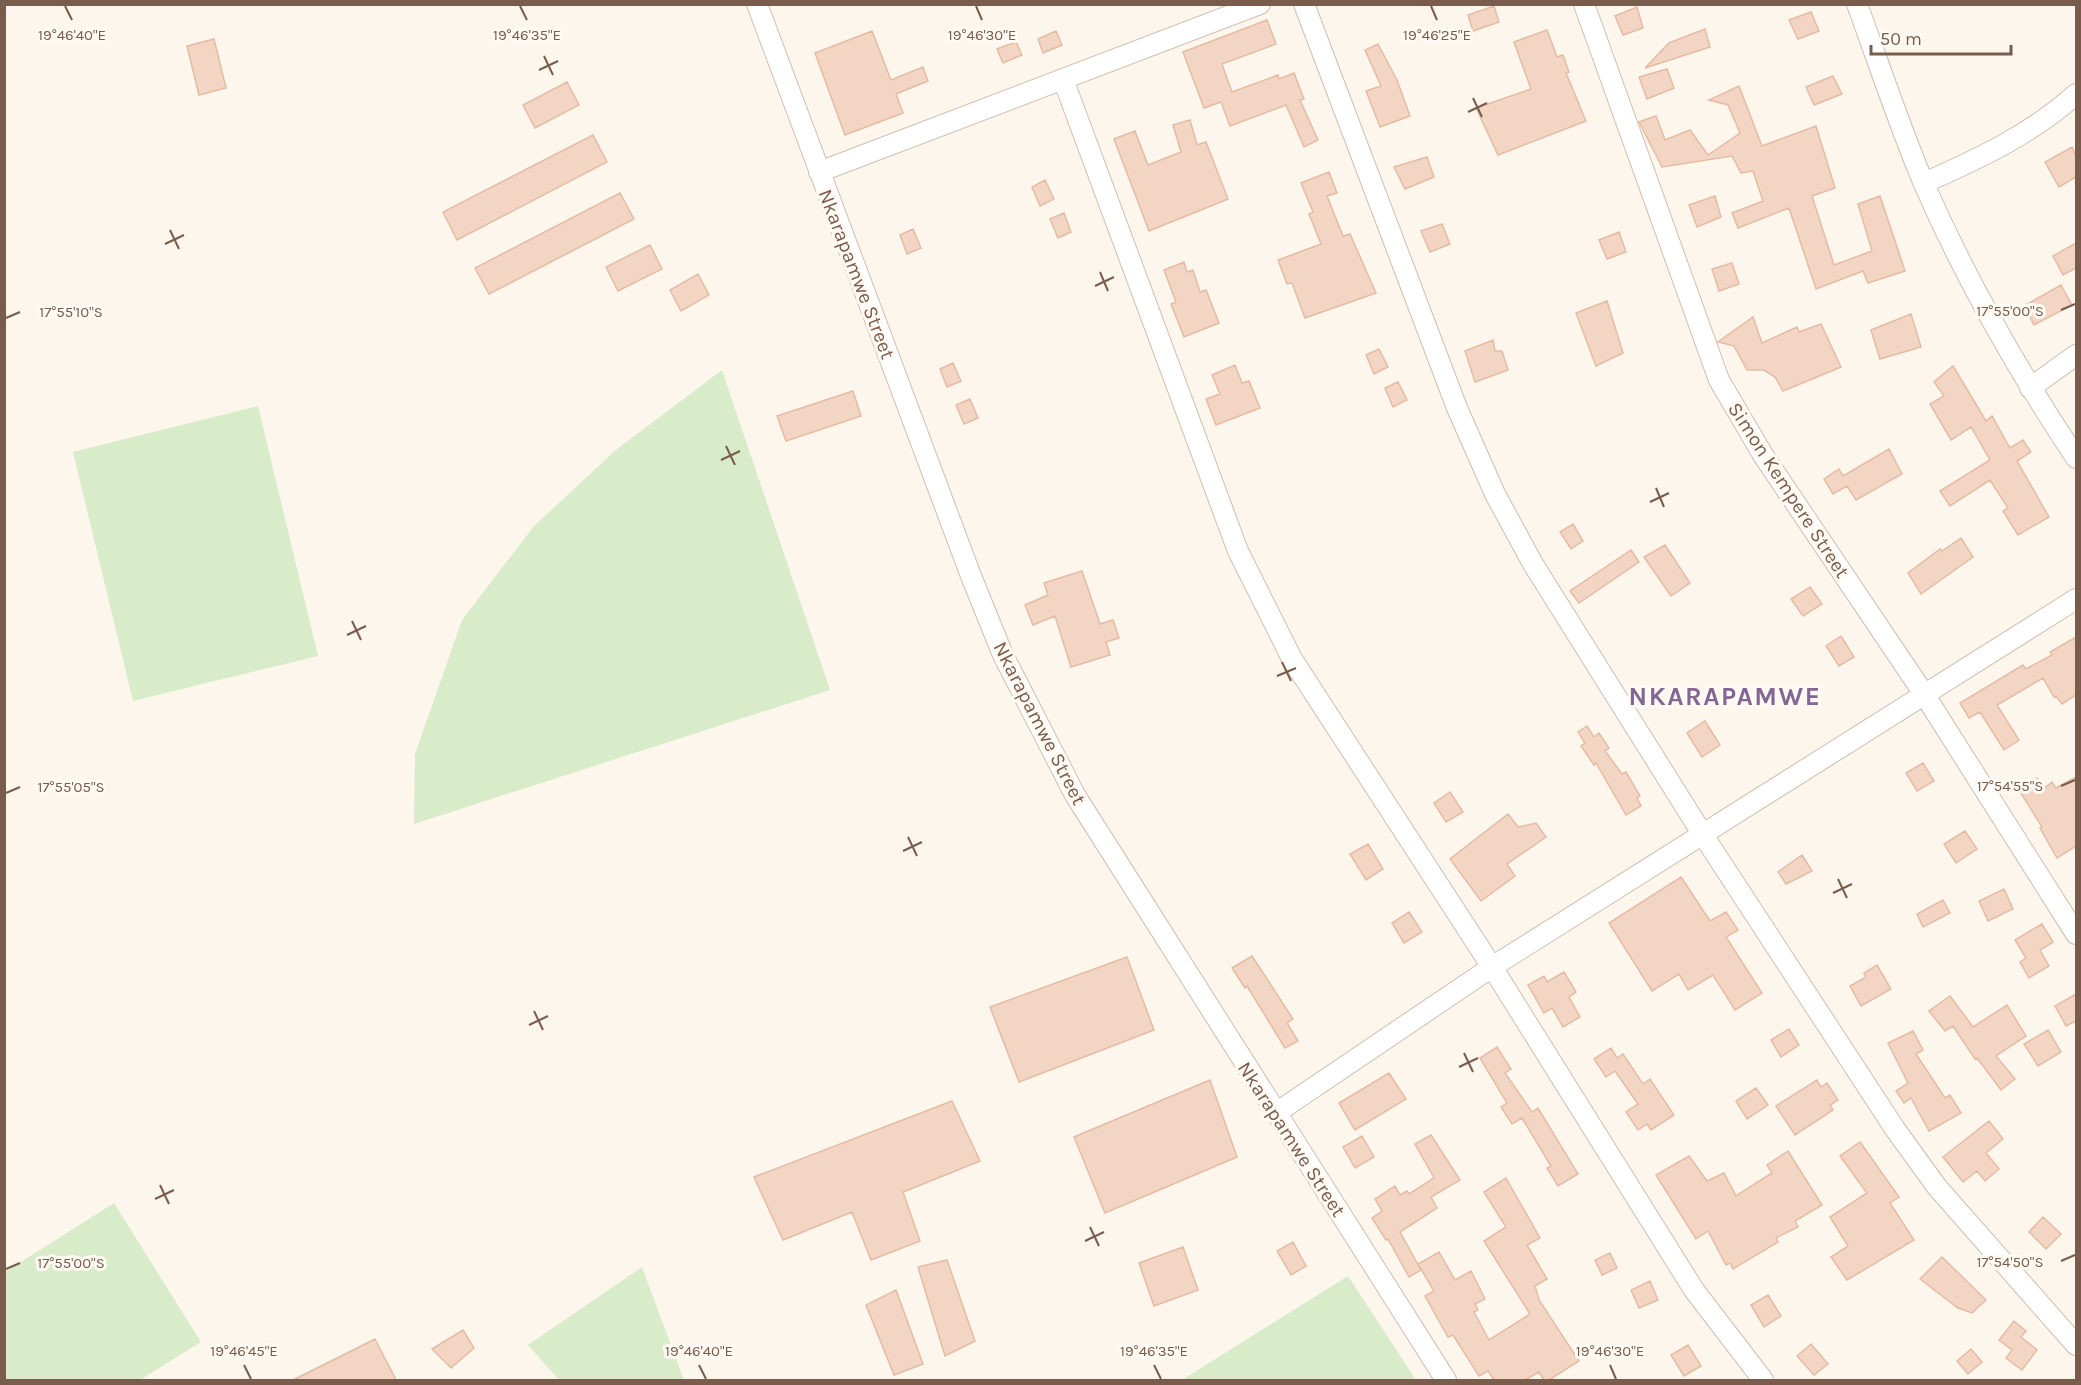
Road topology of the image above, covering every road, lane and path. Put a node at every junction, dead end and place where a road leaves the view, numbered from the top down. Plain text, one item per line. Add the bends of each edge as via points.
1 (757, 4) edge
2 (1260, 4) edge
3 (1304, 4) edge
4 (1584, 4) edge
5 (1857, 4) edge
6 (1063, 80) junction
7 (2076, 94) edge
8 (819, 172) junction
9 (1924, 183) junction
10 (2076, 356) edge
11 (2030, 388) junction
12 (2076, 458) edge
13 (2076, 598) edge
14 (1924, 694) junction
15 (1703, 835) junction
16 (2076, 934) edge
17 (1492, 967) junction
18 (1276, 1113) junction
19 (2076, 1344) edge
20 (1446, 1380) edge
21 (1763, 1380) edge

1 - 8 street, Nkarapamwe Street
2 - 6 street
3 - 15 street via 1457,408 1495,494 1533,564
4 - 14 street, Simon Kempere Street via 1719,380 1763,455
5 - 9 street
6 - 8 street
6 - 17 street via 1242,561 1292,659
7 - 9 street via 1987,155
8 - 18 street, Nkarapamwe Street via 1003,655 1081,804
9 - 11 street
10 - 11 street
11 - 12 street
13 - 14 street
14 - 15 street
14 - 16 street, Simon Kempere Street
15 - 17 street
15 - 19 street via 1930,1178
17 - 18 street
17 - 21 street via 1694,1290
18 - 20 street, Nkarapamwe Street

